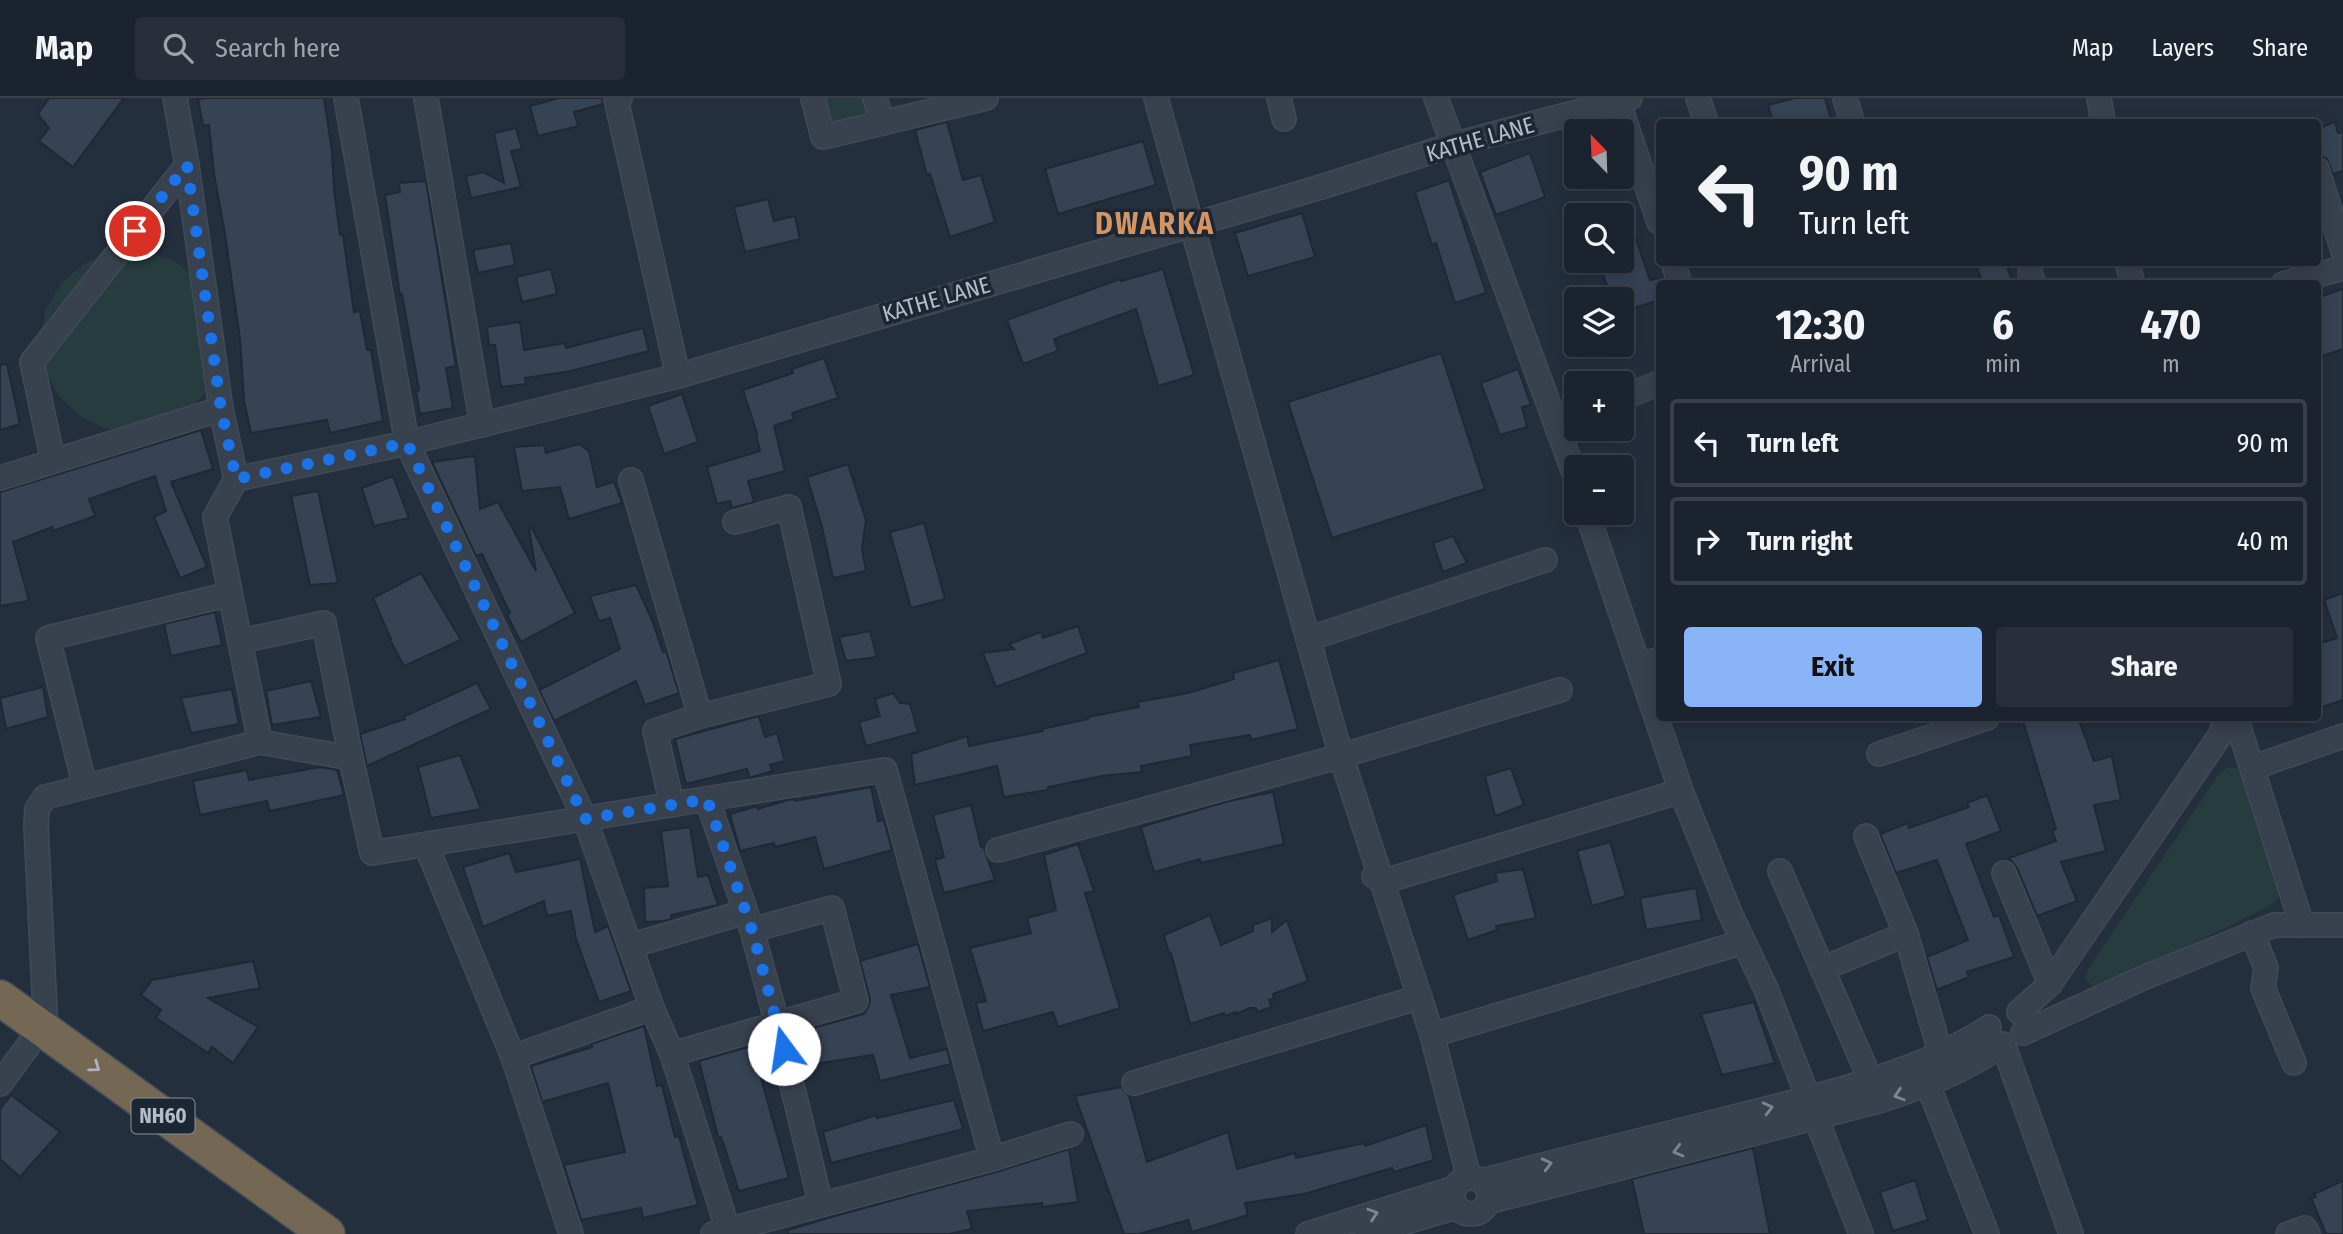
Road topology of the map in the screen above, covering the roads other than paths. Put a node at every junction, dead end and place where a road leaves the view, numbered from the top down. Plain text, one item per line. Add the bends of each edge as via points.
1 (175, 98) edge
2 (346, 98) edge
3 (426, 98) edge
4 (620, 98) edge
5 (813, 98) edge
6 (875, 98) edge
7 (986, 98) edge
8 (1156, 98) edge
9 (1436, 98) edge
10 (1698, 98) edge
11 (1844, 98) edge
12 (2099, 98) edge
13 (1624, 99) edge
14 (1705, 119) edge
15 (1851, 119) edge
16 (2102, 119) edge
17 (881, 123) junction
18 (1452, 145) junction
19 (187, 165) junction
20 (2321, 182) edge
21 (1656, 211) edge
22 (1192, 224) junction
23 (2343, 251) edge
24 (2343, 268) edge
25 (2298, 280) edge
26 (678, 376) junction
27 (1656, 384) edge
28 (1634, 393) edge
29 (221, 409) junction
30 (1564, 412) edge
31 (482, 425) junction
32 (407, 443) junction
33 (53, 461) junction
34 (0, 478) edge
35 (236, 479) junction
36 (631, 480) dead end
37 (735, 522) dead end
38 (1592, 525) edge
39 (1545, 561) dead end
40 (230, 594) junction
41 (1308, 639) junction
42 (241, 641) junction
43 (1649, 663) edge
44 (1560, 690) dead end
45 (1656, 691) edge
46 (700, 716) junction
47 (1663, 721) edge
48 (1978, 721) edge
49 (2225, 721) edge
50 (2237, 721) edge
51 (2343, 736) edge
52 (260, 742) junction
53 (1879, 754) dead end
54 (1342, 757) junction
55 (351, 758) junction
56 (2252, 768) junction
57 (85, 787) junction
58 (1681, 792) junction
59 (707, 799) junction
60 (672, 804) junction
61 (585, 819) junction
62 (1866, 836) dead end
63 (426, 845) junction
64 (998, 850) dead end
65 (1780, 871) dead end
66 (2004, 873) dead end
67 (1378, 879) junction
68 (748, 921) junction
69 (2302, 925) junction
70 (2343, 925) edge
71 (2252, 933) junction
72 (1906, 934) junction
73 (1743, 942) junction
74 (630, 946) junction
75 (1822, 969) junction
76 (2050, 984) junction
77 (1420, 997) junction
78 (0, 998) edge
79 (652, 1008) junction
80 (778, 1023) junction
81 (0, 1026) edge
82 (2009, 1029) junction
83 (1432, 1035) junction
84 (37, 1039) junction
85 (672, 1054) junction
86 (1941, 1055) junction
87 (513, 1057) junction
88 (2294, 1063) dead end
89 (1870, 1079) junction
90 (1134, 1083) dead end
91 (0, 1084) edge
92 (1928, 1085) junction
93 (1811, 1108) junction
94 (1072, 1134) dead end
95 (992, 1159) junction
96 (1472, 1200) edge
97 (821, 1205) junction
98 (1346, 1228) edge
99 (720, 1232) edge
100 (289, 1234) edge
101 (327, 1234) edge
102 (571, 1234) edge
103 (1308, 1234) edge
104 (1366, 1234) edge
105 (1861, 1234) edge
106 (1987, 1234) edge
107 (2071, 1234) edge
108 (2288, 1234) edge
109 (2308, 1234) edge

1 - 19 street
2 - 32 street
3 - 31 street
4 - 26 street via 616,99
5 - 17 street via 822,137
6 - 17 street
7 - 17 street
8 - 22 street
9 - 18 street
10 - 14 street
11 - 15 street
12 - 16 street
13 - 18 street, KATHE LANE
13 - 21 street
18 - 22 street, KATHE LANE
18 - 30 street
19 - 29 street
19 - 33 street via 32,362
20 - 23 street
22 - 26 street, KATHE LANE
22 - 41 street
24 - 25 street
26 - 31 street, KATHE LANE
27 - 28 street
29 - 33 street
29 - 35 street
31 - 32 street, KATHE LANE
32 - 35 street, KATHE LANE
32 - 61 street
33 - 34 street
35 - 40 street via 215,517
36 - 46 street
37 - 46 street via 789,507 829,684
38 - 43 street
39 - 41 street
40 - 42 street
40 - 57 street via 48,638
41 - 54 street
42 - 52 street
42 - 55 street via 324,623
43 - 45 street
44 - 54 street
46 - 60 street via 655,731
47 - 58 street
48 - 53 street
49 - 76 street via 2221,734
50 - 56 street
51 - 56 street
52 - 55 street
52 - 57 street
54 - 64 street
54 - 67 street
55 - 63 street via 372,853
56 - 69 street
57 - 84 street via 44,797 37,809
58 - 67 street
58 - 73 street
59 - 60 street
59 - 68 street
59 - 95 street via 885,770 947,1035
60 - 61 street
61 - 63 street
61 - 74 street
62 - 72 street
63 - 87 street
65 - 75 street
66 - 76 street
67 - 77 street
68 - 74 street
68 - 80 street
68 - 80 street via 832,908 856,1001
69 - 70 street
69 - 71 street via 2274,925
71 - 82 street
71 - 88 street via 2266,968 2263,988
72 - 75 street
72 - 86 street
73 - 83 street
73 - 93 street
74 - 79 street
75 - 89 street
76 - 82 street
77 - 83 street
77 - 90 street
78 - 84 highway, NH60
79 - 85 street
79 - 87 street
80 - 85 street
80 - 97 street
81 - 84 highway, NH60
82 - 86 street
82 - 92 street via 1962,1071
82 - 107 street
83 - 96 street
84 - 91 street
84 - 100 highway, NH60 via 48,1063
84 -> 101 highway, NH60
85 - 99 street
86 - 89 street
87 - 102 street
89 - 93 street
92 -> 93 street
92 - 106 street
93 - 96 street
93 - 105 street
94 - 95 street
95 - 97 street
98 -> 96 street
96 - 104 street
97 - 99 street
98 - 103 street
108 - 109 street via 2305,1228

